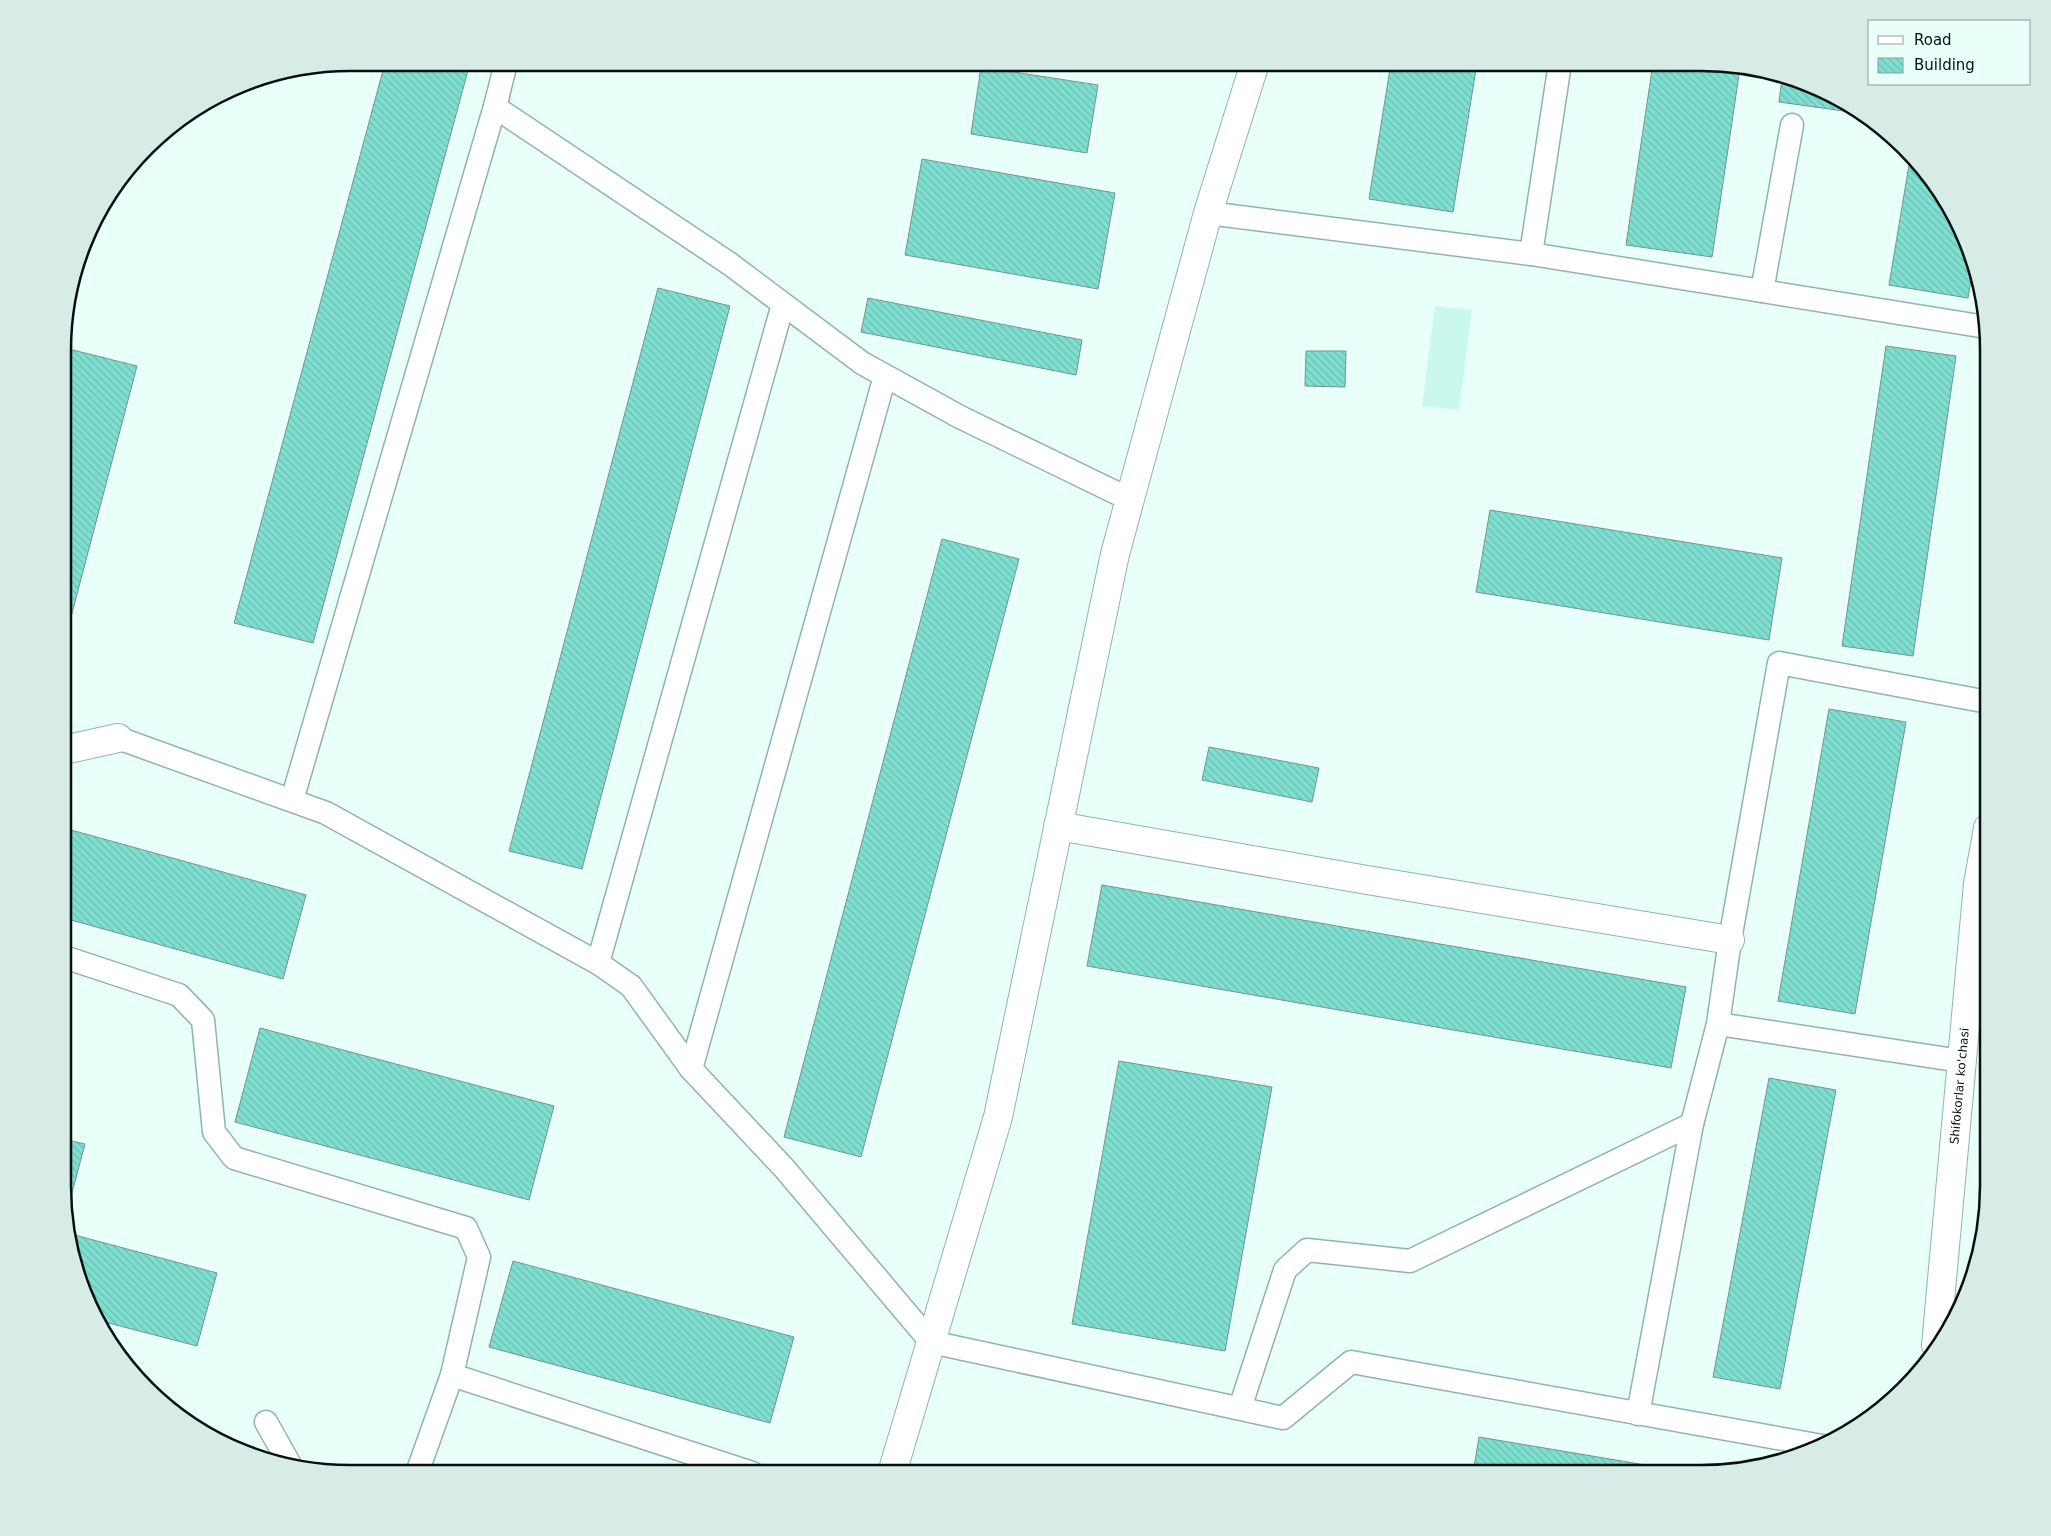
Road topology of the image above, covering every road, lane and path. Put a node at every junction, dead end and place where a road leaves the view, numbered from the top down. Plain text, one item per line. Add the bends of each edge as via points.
1 (504, 71) edge
2 (1252, 71) edge
3 (1559, 71) edge
4 (498, 96) junction
5 (1792, 125) dead end
6 (1208, 213) junction
7 (1531, 254) junction
8 (1762, 291) junction
9 (783, 304) junction
10 (1978, 326) edge
11 (885, 376) junction
12 (1131, 500) junction
13 (1980, 701) edge
14 (118, 738) joint
15 (71, 748) edge
16 (292, 800) junction
17 (1058, 826) junction
18 (1980, 873) edge
19 (1730, 940) junction
20 (71, 959) edge
21 (598, 963) junction
22 (1718, 1024) junction
23 (1961, 1061) junction
24 (691, 1069) junction
25 (1692, 1124) junction
26 (1937, 1334) edge
27 (931, 1342) junction
28 (452, 1375) junction
29 (1240, 1408) junction
30 (1638, 1414) junction
31 (266, 1422) dead end
32 (1809, 1444) edge
33 (285, 1457) edge
34 (420, 1465) edge
35 (728, 1465) edge
36 (894, 1465) edge

1 - 4 lane
2 - 6 street
3 - 7 lane
4 - 9 lane via 495,107 730,264
4 - 16 lane
5 - 8 lane
6 - 7 lane
6 - 12 street
7 - 8 lane
8 - 10 lane
9 - 11 lane via 862,363
9 - 21 lane
11 - 12 lane via 960,417
11 - 24 lane
12 - 17 street via 1115,554
13 - 19 lane via 1779,663
14 - 15 street
14 - 16 lane
16 - 21 lane via 326,813
17 - 19 street
17 - 27 street via 998,1117
18 - 23 street, Shifokorlar ko'chasi
19 - 22 lane
20 - 28 lane via 178,995 203,1020 214,1132 234,1158 466,1228 479,1257
21 - 24 lane via 631,986
22 - 23 lane
22 - 25 lane
23 - 26 street, Shifokorlar ko'chasi
24 - 27 lane via 784,1168
25 - 29 lane via 1410,1261 1307,1250 1285,1270
25 - 30 lane
27 - 29 lane
27 - 36 street
28 - 34 lane
28 - 35 lane
29 - 30 lane via 1283,1418 1351,1362
30 - 32 lane
31 - 33 lane

